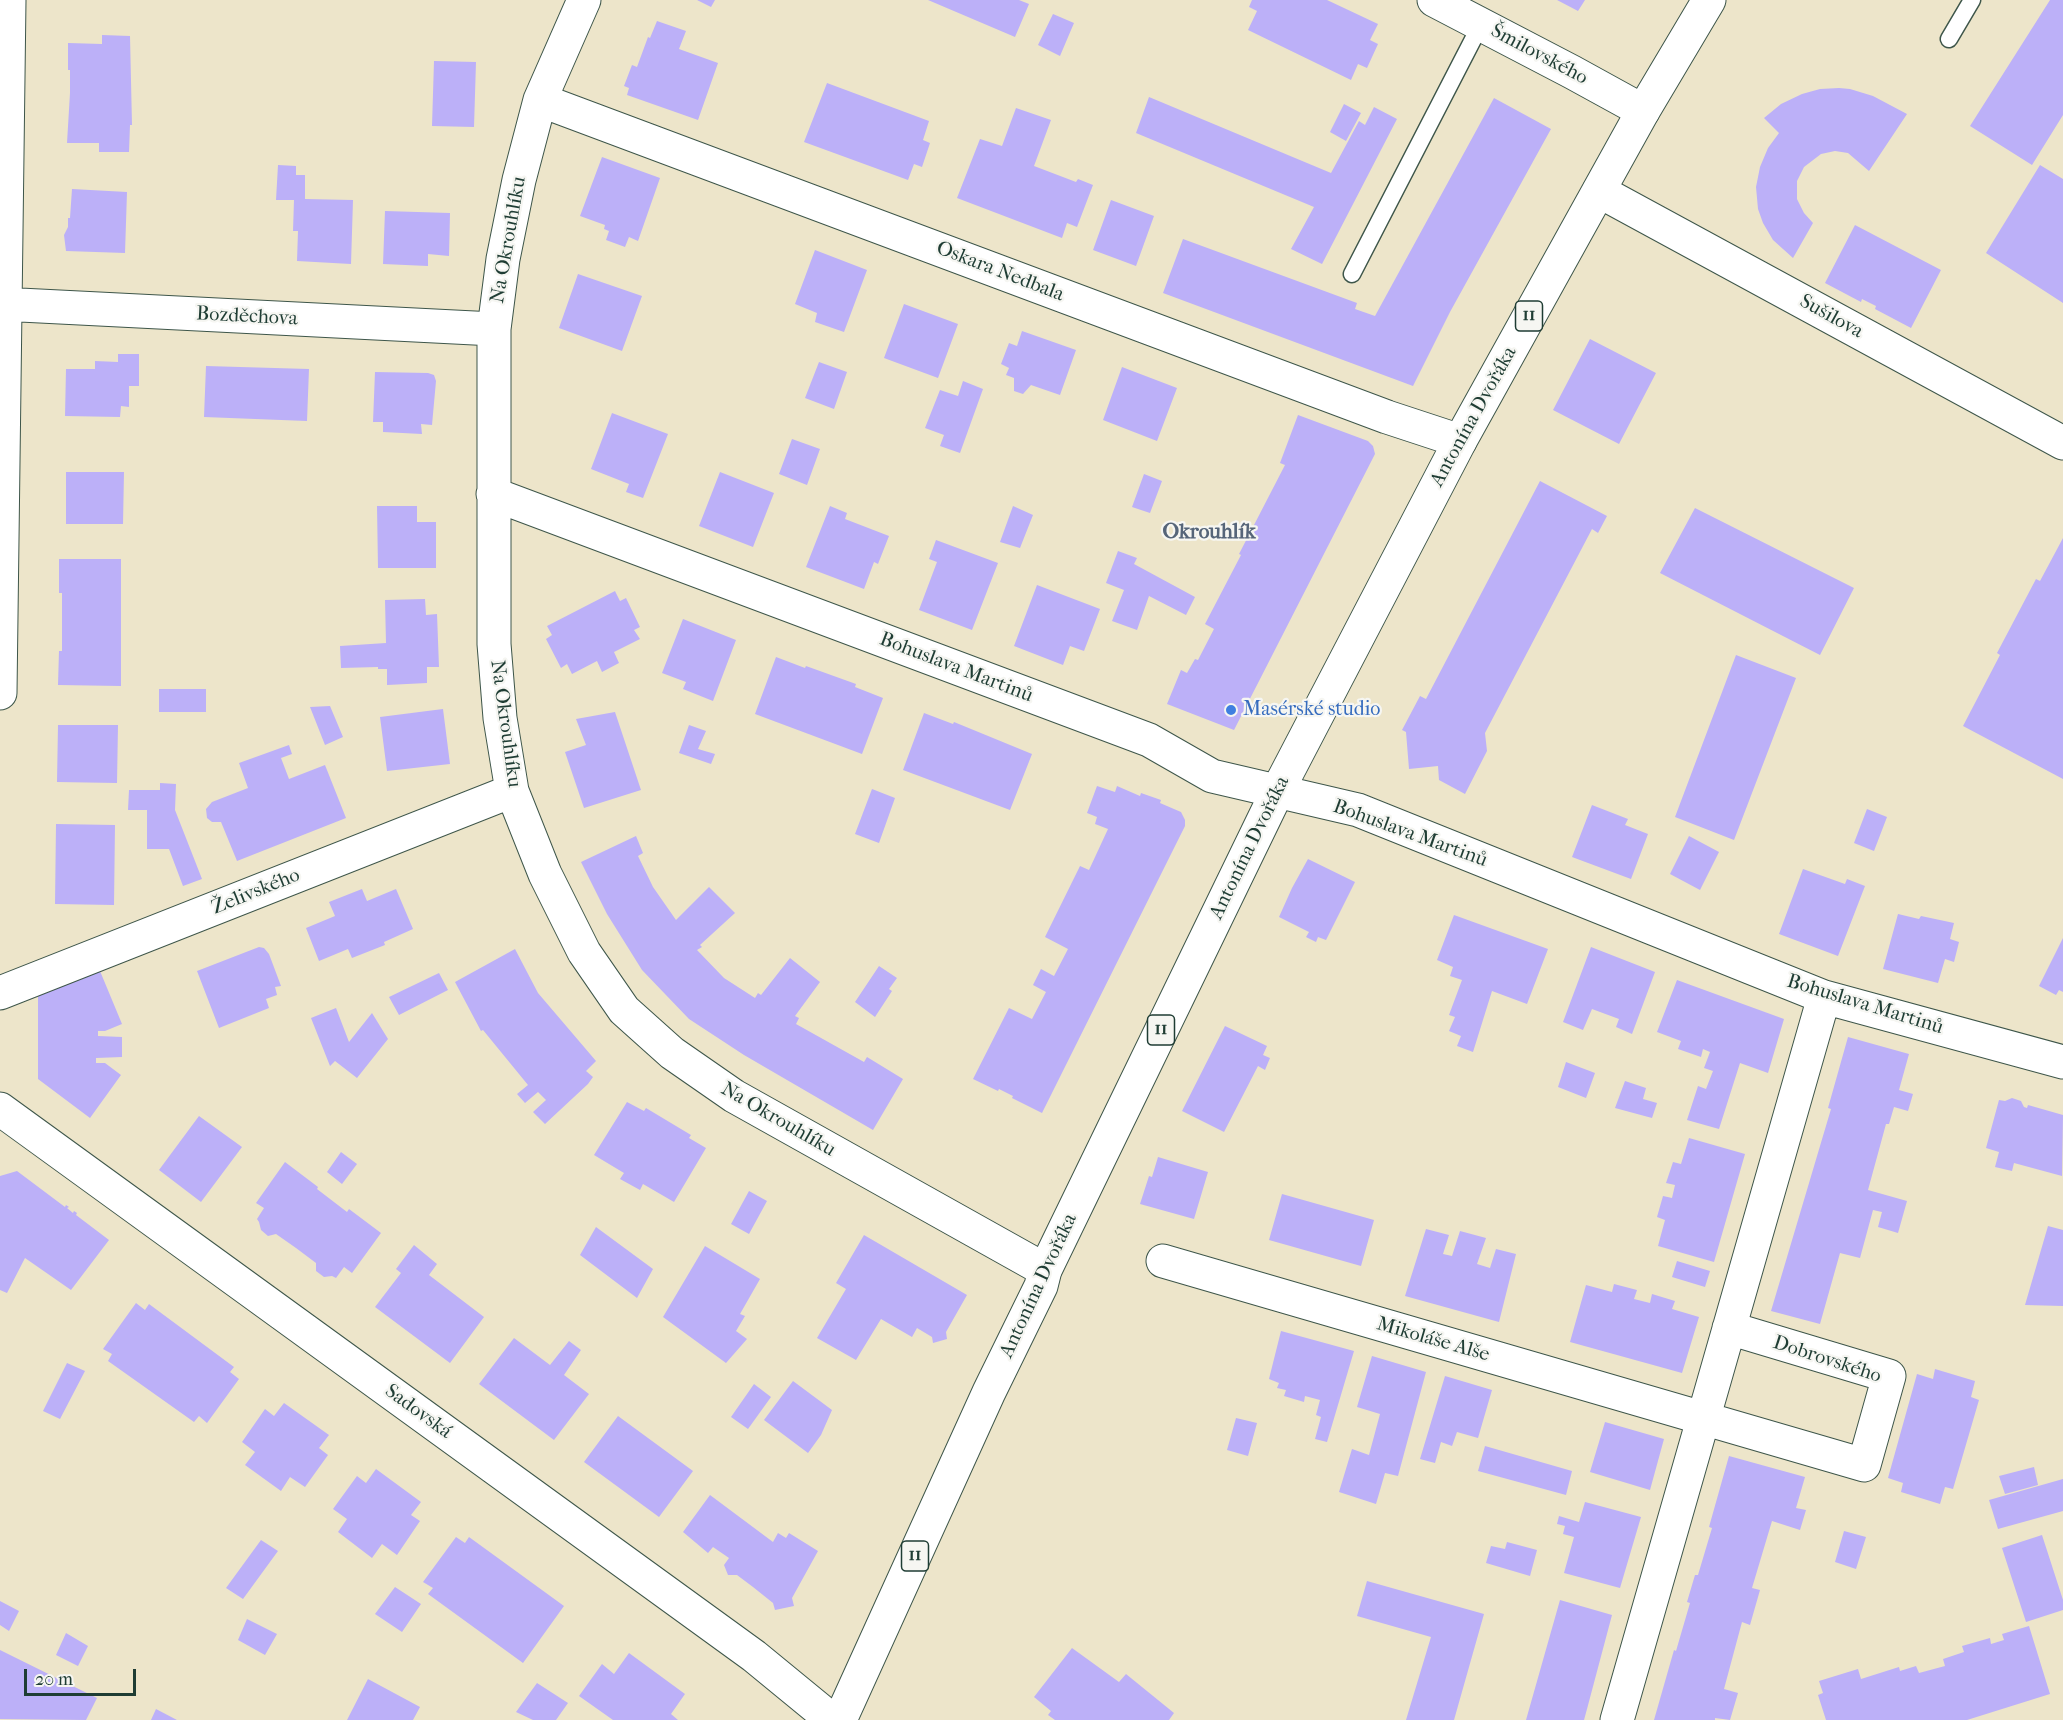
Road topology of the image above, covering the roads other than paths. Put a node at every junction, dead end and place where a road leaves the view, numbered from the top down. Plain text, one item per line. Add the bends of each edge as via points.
1 (9, 0) edge
2 (584, 0) edge
3 (1709, 0) edge
4 (1972, 0) edge
5 (1447, 3) edge
6 (1481, 24) junction
7 (1949, 39) dead end
8 (540, 100) junction
9 (1643, 111) junction
10 (1599, 191) junction
11 (1352, 274) dead end
12 (3, 304) edge
13 (494, 328) junction
14 (1460, 441) junction
15 (2063, 444) edge
16 (493, 494) junction
17 (0, 693) edge
18 (1278, 790) junction
19 (512, 791) junction
20 (0, 993) edge
21 (1824, 997) junction
22 (2063, 1062) edge
23 (0, 1109) edge
24 (1163, 1260) dead end
25 (1045, 1270) junction
26 (1729, 1329) junction
27 (1703, 1419) junction
28 (832, 1720) edge
29 (840, 1720) edge
30 (1617, 1720) edge

1 - 12 street
2 - 8 street, Na Okrouhlíku
3 - 9 street, Antonína Dvořáka / 11
4 - 7 lane
5 - 6 street, Šmilovského
6 - 9 street, Šmilovského
6 - 11 lane
8 - 13 street, Na Okrouhlíku via 505,248
8 - 14 street, Oskara Nedbala
9 - 10 street, Antonína Dvořáka / 11
10 - 14 street, Antonína Dvořáka / 11
10 - 15 street, Sušilova
12 - 13 street, Bozděchova
12 - 17 street
13 - 16 street, Na Okrouhlíku
14 - 18 street, Antonína Dvořáka / 11
16 - 18 street, Bohuslava Martinů via 1149,740 1212,776
16 - 19 street, Na Okrouhlíku via 494,644 500,718
18 - 21 street, Bohuslava Martinů via 1358,810
18 - 25 street, Antonína Dvořáka / 11
19 - 20 street, Želivského
19 - 25 street, Na Okrouhlíku via 545,874 584,952 624,1010 672,1053 734,1096
21 - 22 street, Bohuslava Martinů
21 - 26 street
23 - 28 street, Sadovská via 754,1656
24 - 27 street, Mikoláše Alše
25 - 29 street, Antonína Dvořáka / 11
26 - 27 street
26 - 27 street, Dobrovského via 1889,1376 1864,1465
27 - 30 street

